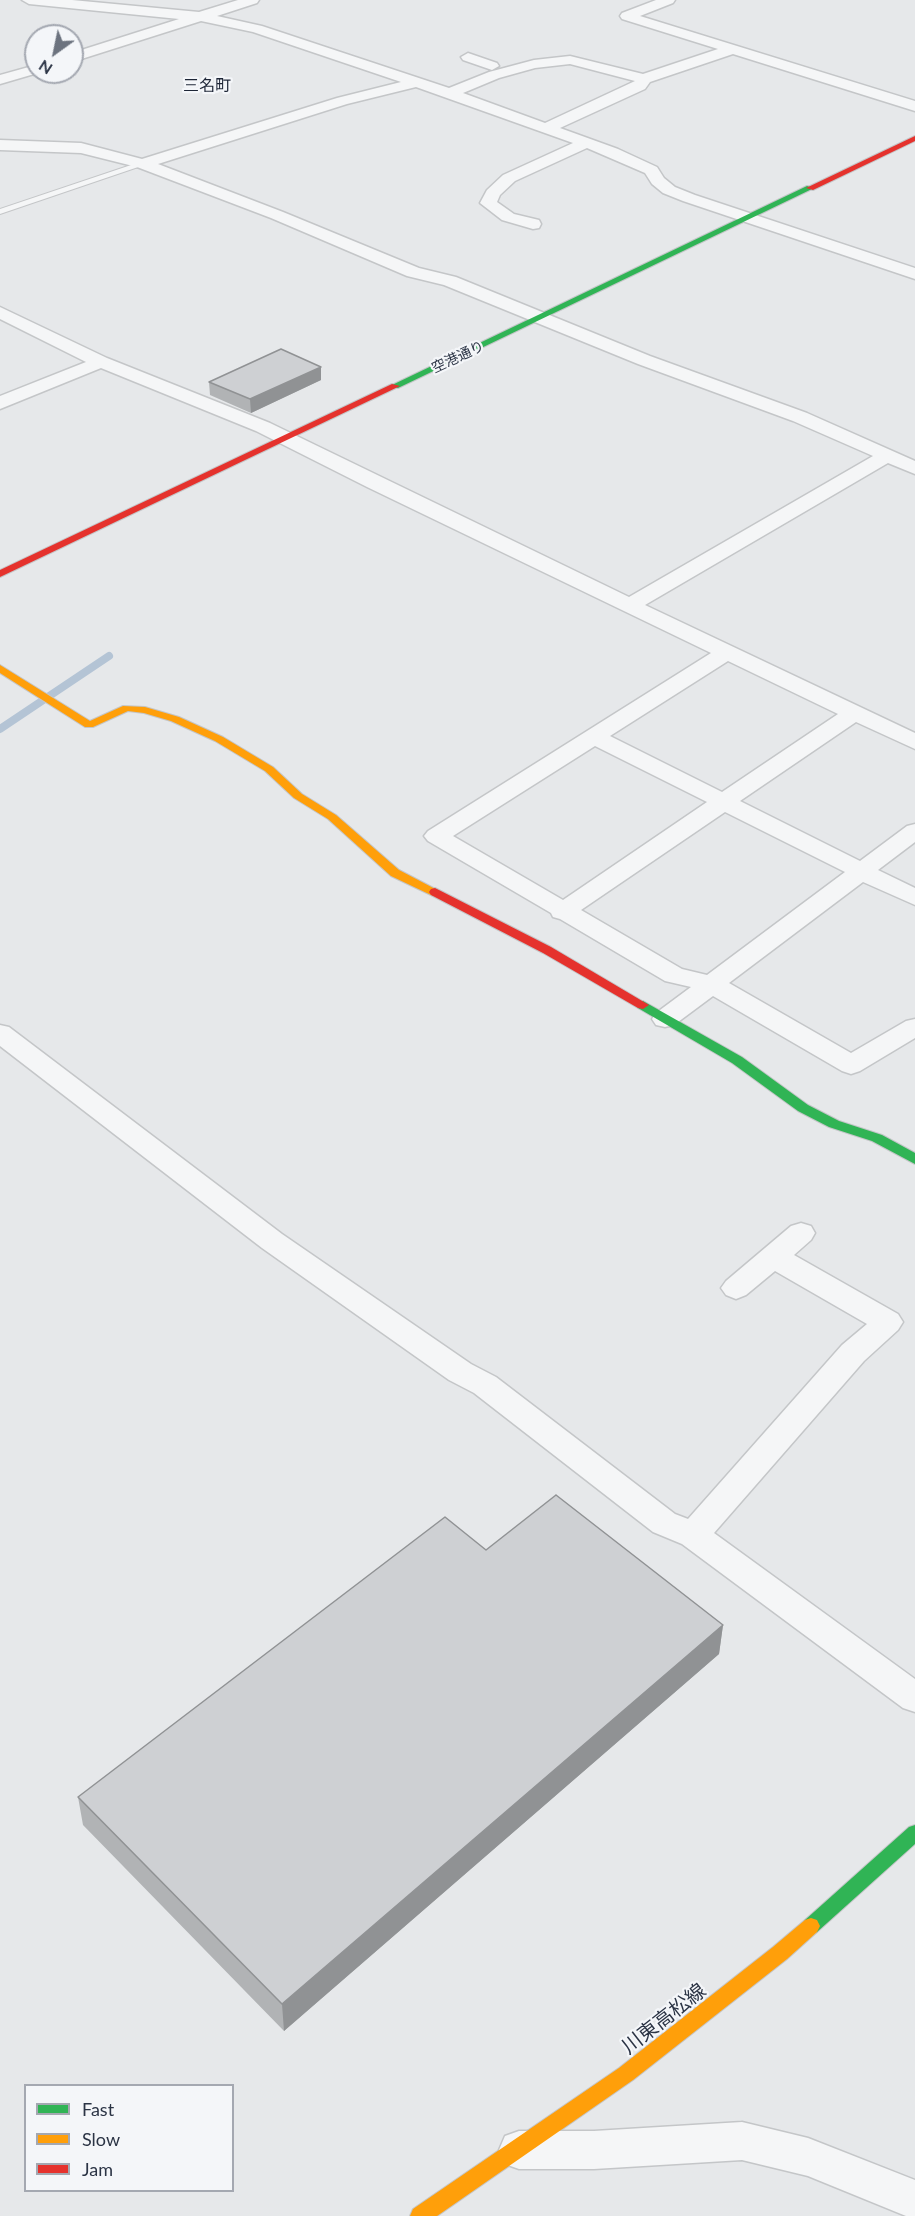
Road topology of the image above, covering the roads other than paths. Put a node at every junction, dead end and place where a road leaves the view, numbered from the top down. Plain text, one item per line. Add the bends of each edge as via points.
1 (29, 0) edge
2 (252, 0) edge
3 (668, 0) edge
4 (203, 17) junction
5 (735, 48) junction
6 (84, 54) edge
7 (480, 61) dead end
8 (24, 72) edge
9 (1, 79) edge
10 (644, 79) junction
11 (421, 83) junction
12 (450, 93) junction
13 (915, 106) edge
14 (546, 128) junction
15 (915, 138) edge
16 (586, 143) junction
17 (0, 145) edge
18 (143, 164) junction
19 (746, 200) dead end
20 (724, 210) junction
21 (0, 212) edge
22 (749, 219) junction
23 (703, 220) dead end
24 (533, 224) dead end
25 (915, 274) edge
26 (535, 299) dead end
27 (508, 311) junction
28 (0, 312) edge
29 (539, 318) junction
30 (101, 362) junction
31 (0, 403) edge
32 (284, 417) dead end
33 (263, 427) junction
34 (242, 436) dead end
35 (286, 438) junction
36 (887, 456) junction
37 (915, 468) edge
38 (0, 573) edge
39 (630, 605) junction
40 (727, 652) junction
41 (0, 668) edge
42 (854, 713) junction
43 (594, 736) junction
44 (915, 742) edge
45 (724, 801) junction
46 (915, 831) edge
47 (862, 871) junction
48 (915, 898) edge
49 (562, 912) junction
50 (711, 984) junction
51 (665, 1019) junction
52 (915, 1027) edge
53 (0, 1033) edge
54 (915, 1159) edge
55 (801, 1233) dead end
56 (774, 1257) junction
57 (736, 1288) dead end
58 (693, 1535) junction
59 (915, 1698) edge
60 (915, 1833) edge
61 (516, 2150) junction
62 (915, 2200) edge
63 (420, 2216) edge

1 - 4 street
2 - 4 street
3 - 5 street via 627,16
4 - 6 street
4 - 11 street via 257,29
5 - 10 street
5 - 13 street
7 - 11 street
8 - 9 street
10 - 12 street via 570,60 534,64
10 - 14 street via 640,86
11 - 12 street
11 - 18 street via 342,101
12 - 14 street
14 - 16 street
15 - 22 main road, 空港通り
16 - 20 street via 651,170 669,190
16 - 24 street via 509,178 493,193 488,203 508,217
17 - 18 street via 81,148
18 - 21 lane
18 - 27 street via 413,272 450,281
19 - 20 main road
20 - 22 street
20 - 23 main road
22 - 25 street
22 - 29 main road, 空港通り
26 - 27 main road
27 - 29 street
28 - 30 street
29 - 35 main road, 空港通り
29 - 36 street via 800,417
30 - 31 street
30 - 33 street
32 - 33 main road
33 - 34 main road
33 - 35 street
35 - 38 main road, 空港通り
35 - 39 street
36 - 37 street
36 - 39 street
39 - 40 street
40 - 42 street
40 - 43 street
41 - 51 main road via 89,725 127,708 175,719 219,739 269,769 298,796 332,817 395,873 547,950
42 - 44 street
42 - 45 street
43 - 45 street
43 - 49 street via 436,836
45 - 47 street
45 - 49 street
46 - 47 street
47 - 48 street
47 - 50 street
49 - 50 street via 674,975
50 - 51 street
50 - 52 street via 851,1065
51 - 54 main road via 737,1060 803,1108 834,1124 877,1138
53 - 58 street via 272,1241 460,1372 485,1385 664,1523
55 - 56 street
56 - 57 street
56 - 58 street via 888,1322 853,1353
58 - 59 street
60 - 61 main road, 川東高松線 via 771,1960 626,2074
61 - 62 street via 594,2150 742,2140 808,2157
61 - 63 main road, 川東高松線

